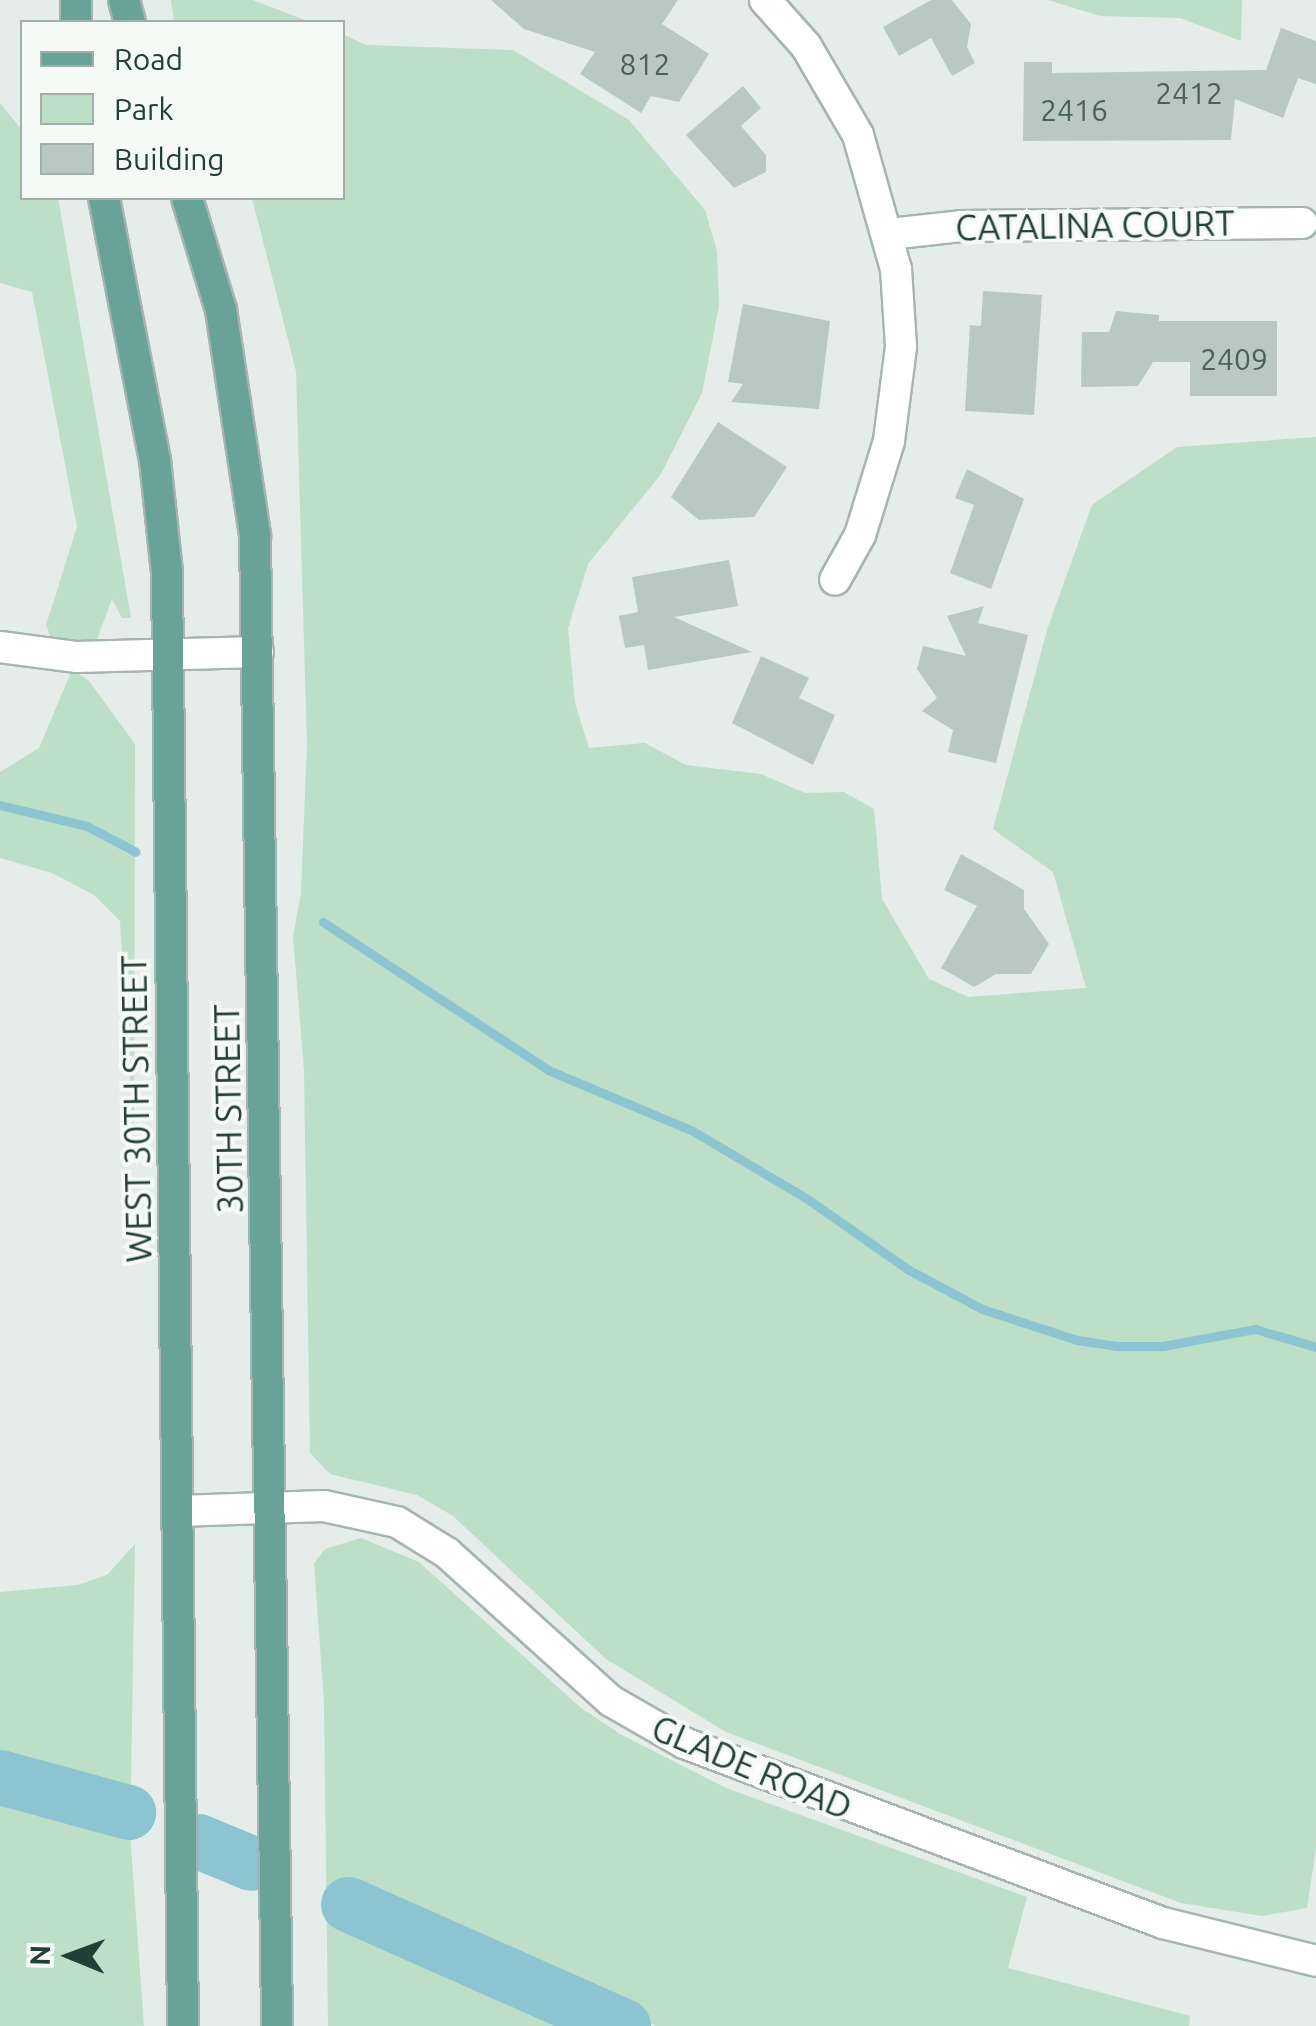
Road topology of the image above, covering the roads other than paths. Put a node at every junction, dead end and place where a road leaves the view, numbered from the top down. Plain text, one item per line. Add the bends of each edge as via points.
1 (765, 0) edge
2 (104, 200) edge
3 (188, 200) edge
4 (1302, 223) dead end
5 (890, 234) junction
6 (835, 580) dead end
7 (0, 648) edge
8 (258, 652) junction
9 (168, 654) junction
10 (272, 1506) junction
11 (178, 1511) junction
12 (1316, 1960) edge
13 (183, 2026) edge
14 (277, 2026) edge

1 - 5 street via 806,46 846,112
2 - 9 main road, WEST 30TH STREET via 155,460
3 - 8 main road, 30TH STREET via 221,310 240,418 255,535
4 - 5 street, CATALINA COURT via 961,226
5 - 6 street via 900,321 896,407 871,505
7 - 9 street via 77,657
8 - 9 street
8 - 10 main road, 30TH STREET
9 - 11 main road, WEST 30TH STREET
10 - 11 street, GLADE ROAD
10 - 12 street, GLADE ROAD via 347,1509 415,1530 584,1679 684,1743 1163,1923
10 - 14 main road, 30TH STREET
11 - 13 main road, WEST 30TH STREET

